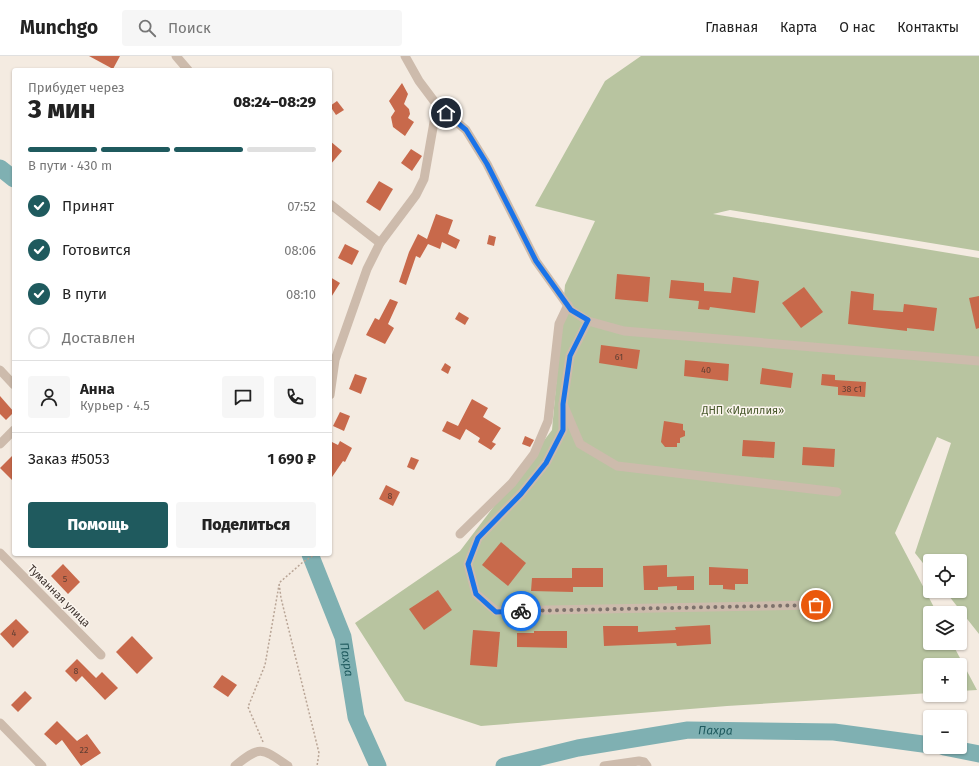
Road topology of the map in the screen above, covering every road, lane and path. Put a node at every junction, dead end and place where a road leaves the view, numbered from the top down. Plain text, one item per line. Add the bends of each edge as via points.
1 (176, 56) edge
2 (405, 56) edge
3 (186, 68) edge
4 (436, 105) junction
5 (332, 206) edge
6 (380, 243) junction
7 (568, 305) junction
8 (588, 320) junction
9 (979, 362) edge
10 (0, 370) edge
11 (332, 381) edge
12 (12, 383) edge
13 (563, 404) junction
14 (12, 432) edge
15 (0, 444) edge
16 (837, 492) dead end
17 (460, 534) dead end
18 (0, 553) edge
19 (313, 556) edge
20 (279, 584) junction
21 (816, 605) dead end
22 (100, 655) dead end
23 (0, 723) edge
24 (266, 751) junction
25 (42, 766) edge
26 (235, 766) edge
27 (288, 766) edge
28 (317, 766) edge
29 (604, 766) edge
30 (647, 766) edge

1 - 3 street
2 - 4 street
4 - 6 street via 424,179 416,195
4 - 7 street via 466,130 487,164 536,261
5 - 6 street
6 - 11 street via 367,269 339,346
7 - 8 street via 571,310
7 - 17 street via 559,324 548,421 534,454 512,483
8 - 9 street via 624,331
8 - 13 street via 570,356
10 - 12 street
13 - 16 street via 580,444 617,466
13 - 21 street via 563,430 546,463 521,494 478,538 468,564 476,594 496,612
14 - 15 street
18 - 22 street, Туманная улица
19 - 20 path
20 - 24 path via 265,665 248,707
20 - 28 path via 319,753
23 - 25 street
24 - 26 street via 252,752
24 - 27 street
29 - 30 street via 639,761

